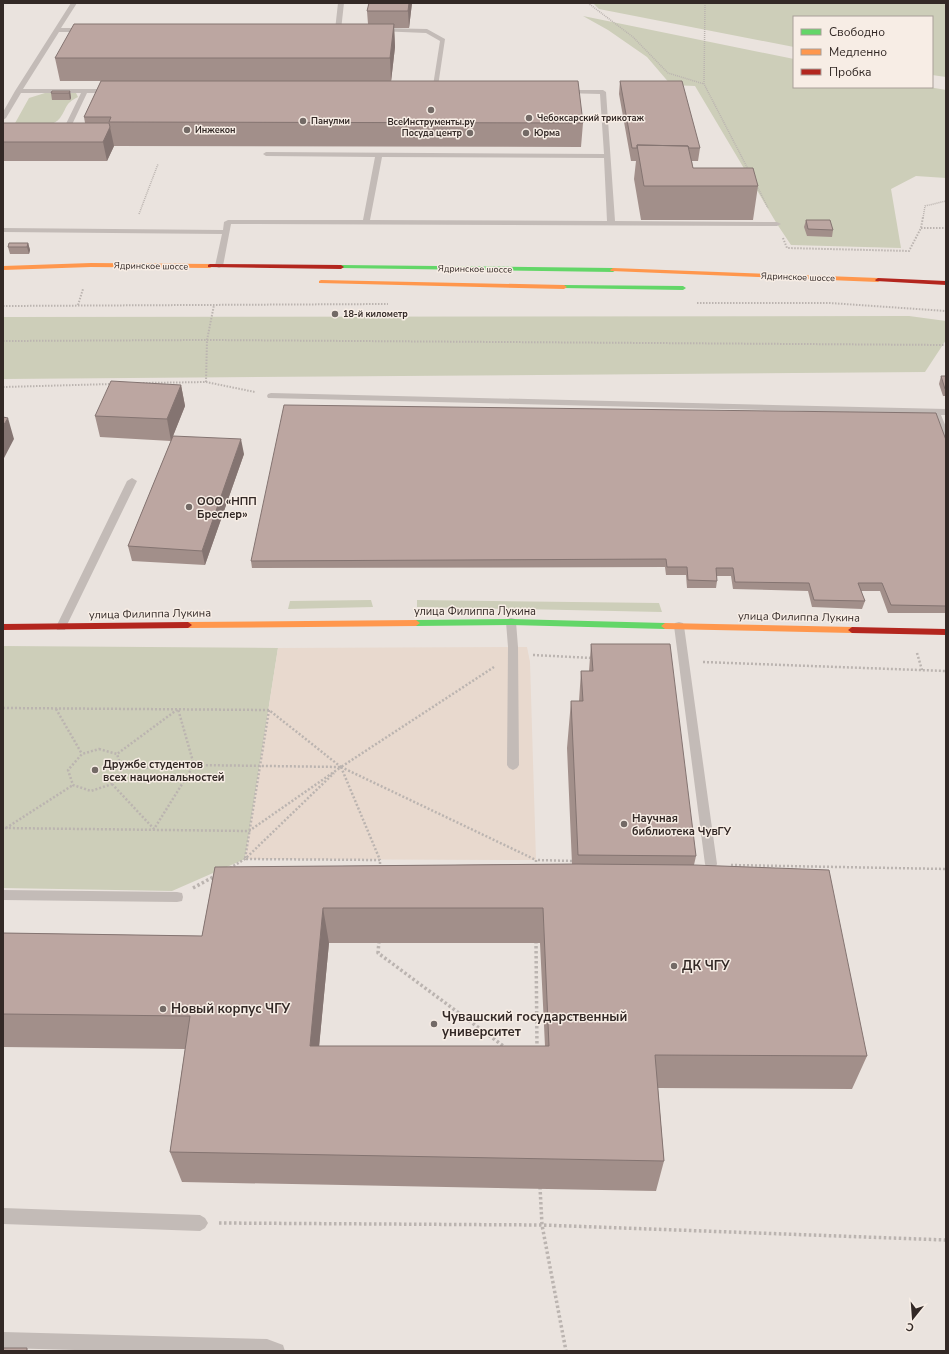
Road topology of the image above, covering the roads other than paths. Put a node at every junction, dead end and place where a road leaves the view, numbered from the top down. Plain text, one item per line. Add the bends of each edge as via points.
1 (74, 3) edge
2 (341, 3) edge
3 (56, 30) junction
4 (95, 30) edge
5 (330, 30) edge
6 (338, 30) junction
7 (346, 30) edge
8 (375, 30) edge
9 (18, 91) junction
10 (85, 91) junction
11 (117, 91) edge
12 (427, 92) edge
13 (435, 92) junction
14 (443, 92) edge
15 (557, 92) edge
16 (3, 118) edge
17 (50, 134) edge
18 (266, 154) dead end
19 (379, 155) junction
20 (607, 156) junction
21 (366, 223) junction
22 (611, 223) junction
23 (777, 224) road end
24 (3, 230) edge
25 (226, 232) junction
26 (3, 268) edge
27 (218, 270) junction
28 (310, 282) dead end
29 (946, 283) edge
30 (691, 288) dead end
31 (271, 396) road end
32 (935, 412) junction
33 (946, 412) edge
34 (946, 438) edge
35 (132, 481) dead end
36 (510, 622) junction
37 (679, 626) junction
38 (3, 627) edge
39 (61, 627) junction
40 (946, 632) edge
41 (513, 765) dead end
42 (711, 864) edge
43 (3, 896) edge
44 (177, 897) road end
45 (3, 1216) edge
46 (200, 1222) road end
47 (3, 1340) edge
48 (276, 1351) edge

1 - 3 lane
2 - 6 lane
3 - 4 lane
3 - 9 lane
5 - 6 lane
6 - 7 lane
8 - 13 lane via 427,31 443,40
9 - 10 lane
9 - 16 lane
10 - 11 lane
10 - 17 lane via 66,131
12 - 13 lane
13 - 14 lane
15 - 20 lane via 603,92
18 - 19 lane
19 - 20 lane
19 - 21 lane
20 - 22 lane
21 - 22 lane
21 - 25 lane via 228,222
22 - 23 lane
24 - 25 lane
25 - 27 lane
26 - 27 main road, Ядринское шоссе via 91,265
27 - 29 main road, Ядринское шоссе via 581,270
28 - 30 main road, Ядринское шоссе
31 - 32 lane
32 - 33 lane
32 - 34 lane
35 - 39 lane
36 - 37 main road, улица Филиппа Лукина
36 - 39 main road, улица Филиппа Лукина
36 - 41 lane via 513,647
37 - 40 main road, улица Филиппа Лукина
37 - 42 lane
38 - 39 main road, улица Филиппа Лукина
43 - 44 lane
45 - 46 lane
47 - 48 lane via 267,1347

